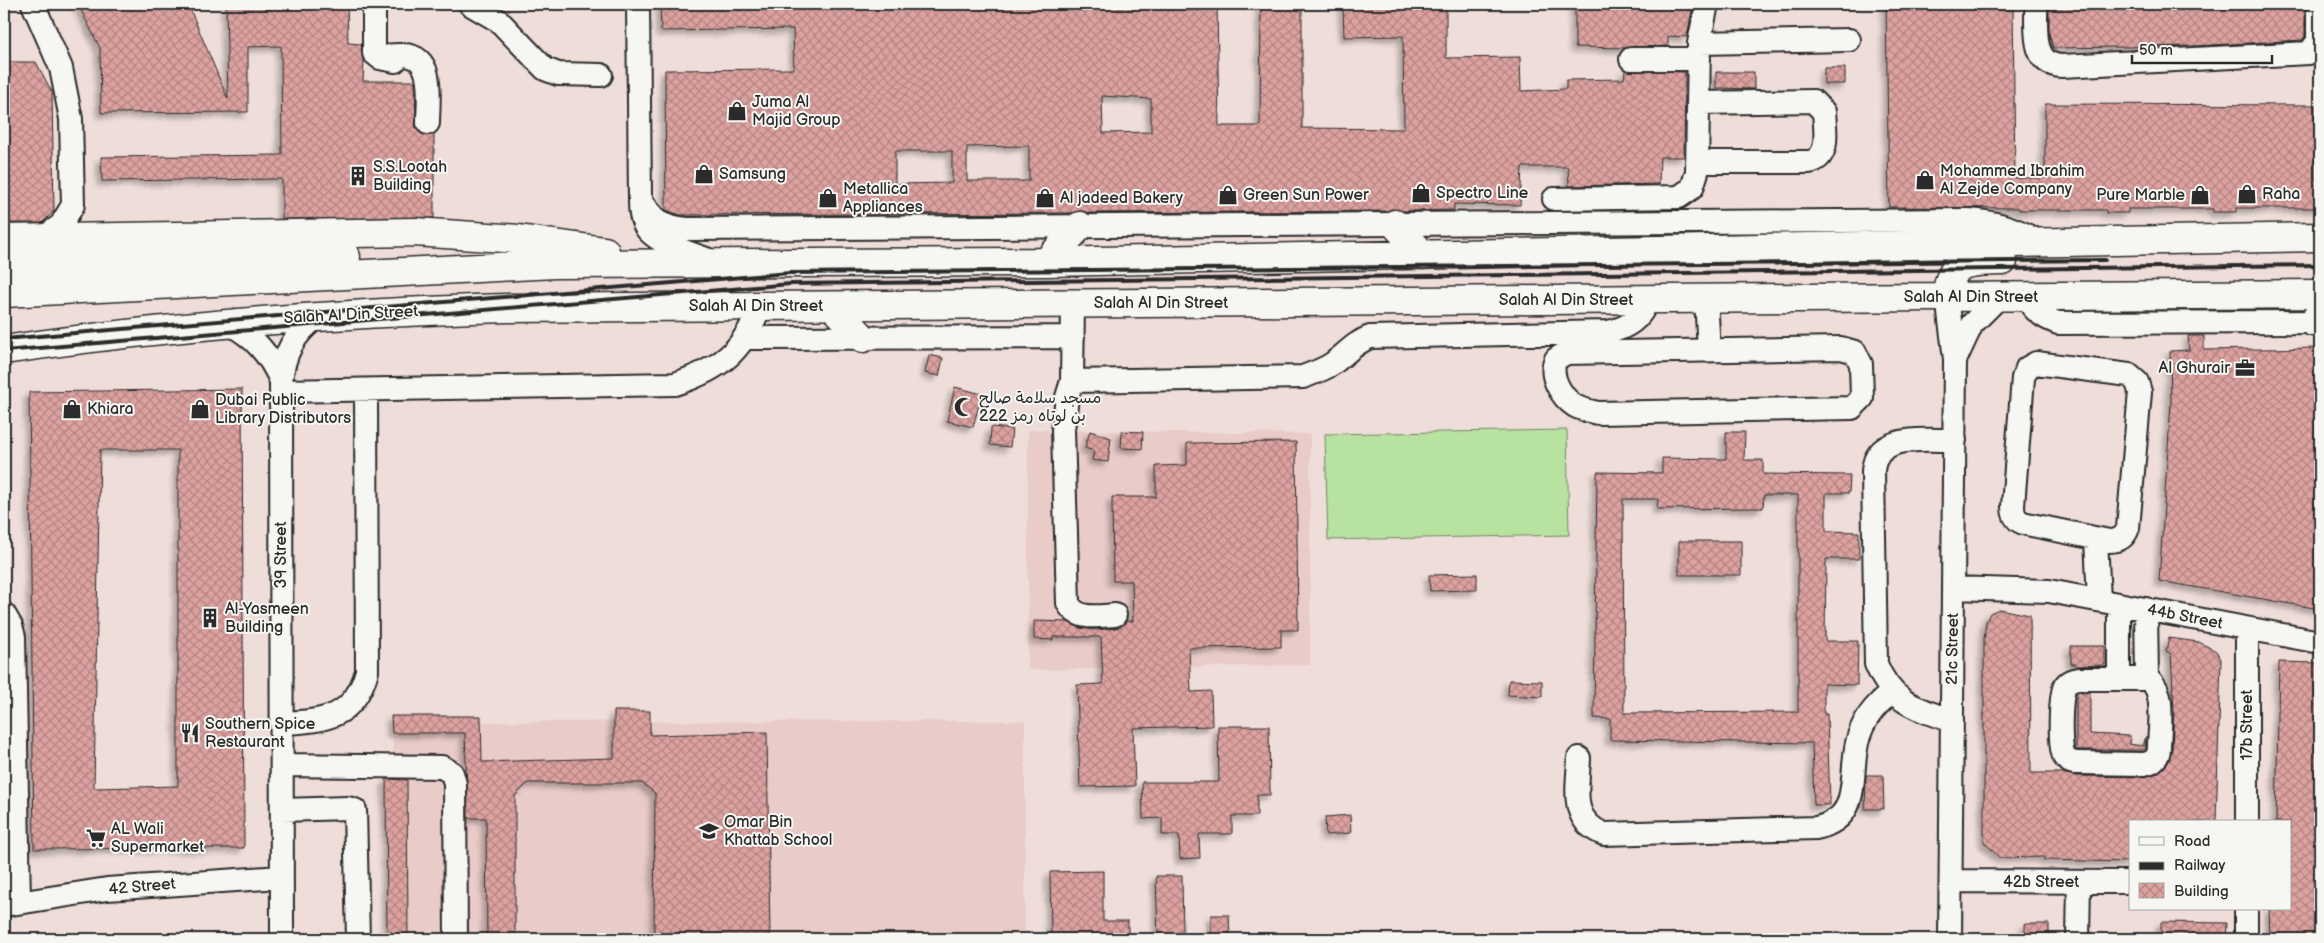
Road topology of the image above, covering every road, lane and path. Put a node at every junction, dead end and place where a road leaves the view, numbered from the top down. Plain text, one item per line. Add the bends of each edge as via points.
1 (33, 4) edge
2 (374, 4) edge
3 (470, 4) edge
4 (638, 4) edge
5 (1707, 4) edge
6 (2036, 4) edge
7 (2318, 4) edge
8 (1849, 40) dead end
9 (1699, 51) junction
10 (1631, 59) dead end
11 (601, 75) dead end
12 (1699, 103) junction
13 (428, 124) dead end
14 (1697, 162) junction
15 (640, 197) junction
16 (1554, 199) dead end
17 (1590, 199) junction
18 (73, 205) junction
19 (1590, 223) junction
20 (1395, 224) junction
21 (1080, 226) junction
22 (110, 236) junction
23 (2309, 237) edge
24 (43, 238) junction
25 (4, 239) edge
26 (2040, 243) junction
27 (1423, 255) junction
28 (1046, 262) junction
29 (555, 264) junction
30 (673, 264) junction
31 (718, 264) junction
32 (4, 266) edge
33 (4, 293) edge
34 (2320, 294) edge
35 (1947, 297) junction
36 (1999, 297) junction
37 (2026, 297) junction
38 (1706, 299) junction
39 (1648, 300) junction
40 (1073, 304) junction
41 (760, 306) junction
42 (833, 306) junction
43 (317, 317) junction
44 (2318, 319) edge
45 (230, 324) junction
46 (1073, 337) junction
47 (745, 338) junction
48 (863, 338) junction
49 (4, 350) edge
50 (1709, 350) junction
51 (1955, 359) junction
52 (1072, 381) junction
53 (281, 386) junction
54 (366, 391) junction
55 (1955, 440) junction
56 (2096, 539) junction
57 (1954, 580) junction
58 (2109, 602) junction
59 (2146, 609) junction
60 (4, 614) edge
61 (1115, 615) dead end
62 (2248, 629) junction
63 (2320, 642) edge
64 (2119, 679) junction
65 (2147, 680) junction
66 (1892, 692) junction
67 (1952, 721) junction
68 (282, 723) junction
69 (1579, 758) dead end
70 (282, 765) junction
71 (282, 810) junction
72 (2247, 820) edge
73 (281, 877) junction
74 (1951, 881) junction
75 (2079, 882) junction
76 (2129, 882) edge
77 (11, 904) edge
78 (2246, 910) edge
79 (282, 939) edge
80 (358, 939) edge
81 (456, 939) edge
82 (1950, 939) edge
83 (2078, 939) edge
84 (2246, 939) edge

1 - 18 street via 66,85 71,119
2 - 13 street via 374,53 380,58 407,61 414,58 424,63
3 - 11 street via 499,22 545,69 558,74
4 - 15 street
5 - 9 street via 1700,29
6 - 7 street via 2039,54 2053,66 2062,66 2309,53 2318,41
8 - 9 street
9 - 10 street
9 - 12 street
12 - 14 street
12 - 14 street via 1813,101 1824,112 1824,145 1822,154 1809,162
14 - 17 street via 1692,188 1679,197
15 - 21 street via 657,222 687,229
15 - 31 street via 644,225 653,235
16 - 17 street
17 - 19 street
18 - 22 street via 85,221
18 - 24 street via 61,225
19 - 20 street
19 - 26 street via 1968,220 2005,226
20 - 21 street
20 - 27 main road
21 - 28 main road
22 - 24 main road
22 - 30 main road via 467,234 570,245
23 - 26 main road
23 - 35 main road via 2242,258 1970,262 1959,266 1951,275
24 - 25 main road
26 - 27 main road
27 - 28 main road
28 - 31 main road
29 - 30 main road
29 - 32 main road via 450,257 352,256
29 - 33 main road
30 - 31 main road
34 - 37 main road, Salah Al Din Street
35 - 36 main road, Salah Al Din Street
35 - 38 main road, Salah Al Din Street
35 - 51 street, 21c Street
36 - 37 main road, Salah Al Din Street
36 - 51 street, 21c Street via 1972,324
37 - 44 street via 2044,318 2058,323
38 - 39 main road, Salah Al Din Street
38 - 50 street
39 - 40 main road, Salah Al Din Street
39 - 52 street via 1629,326 1608,332 1370,337 1352,345 1318,372 1303,377
40 - 42 main road, Salah Al Din Street
40 - 46 street
41 - 42 main road, Salah Al Din Street
41 - 43 main road, Salah Al Din Street via 507,308
41 - 47 street
42 - 48 main road
43 - 45 main road, Salah Al Din Street
43 - 53 street, 39 Street via 300,332 287,351
45 - 49 main road, Salah Al Din Street
45 - 53 street, 39 Street via 256,341 270,360
46 - 48 street
46 - 52 street
47 - 48 street
47 - 54 street via 726,360 702,375 674,384
50 - 50 street via 1566,353 1556,359 1553,370 1559,390 1566,399 1598,413 1845,408 1858,404 1862,398 1861,364 1855,352 1848,349
51 - 55 street, 21c Street
52 - 61 street via 1064,430 1068,603 1075,613 1081,615
53 - 54 street
53 - 68 street, 39 Street
54 - 68 street via 368,671 355,700 343,711 320,720
55 - 57 street, 21c Street
55 - 66 street via 1889,444 1882,448 1873,462 1874,646 1876,664
56 - 56 street via 2119,540 2128,528 2140,387 2129,375 2036,363 2027,368 2023,378 2014,516 2022,523
56 - 58 street
57 - 58 street, 44b Street
57 - 67 street, 21c Street
58 - 59 street, 44b Street
58 - 64 street
59 - 62 street, 44b Street
59 - 65 street
60 - 77 street via 14,637
62 - 63 street, 44b Street
62 - 72 street, 17b Street
64 - 65 street
64 - 65 street via 2078,678 2065,686 2061,747 2068,760 2077,763 2144,764 2153,761 2159,753 2160,695 2156,685
66 - 67 street via 1909,705
66 - 69 street via 1870,713 1862,726 1857,741 1852,796 1847,808 1839,818 1816,828 1604,834 1594,830 1580,814
67 - 74 street, 21c Street
68 - 70 street, 39 Street
70 - 71 street, 39 Street
70 - 81 street via 442,767 452,773 455,784
71 - 73 street, 39 Street
71 - 80 street via 355,810
73 - 77 street, 42 Street via 107,889
73 - 79 street, 39 Street
74 - 75 street, 42b Street
74 - 82 street, 21c Street
75 - 76 street, 42b Street
75 - 83 street
78 - 84 street

